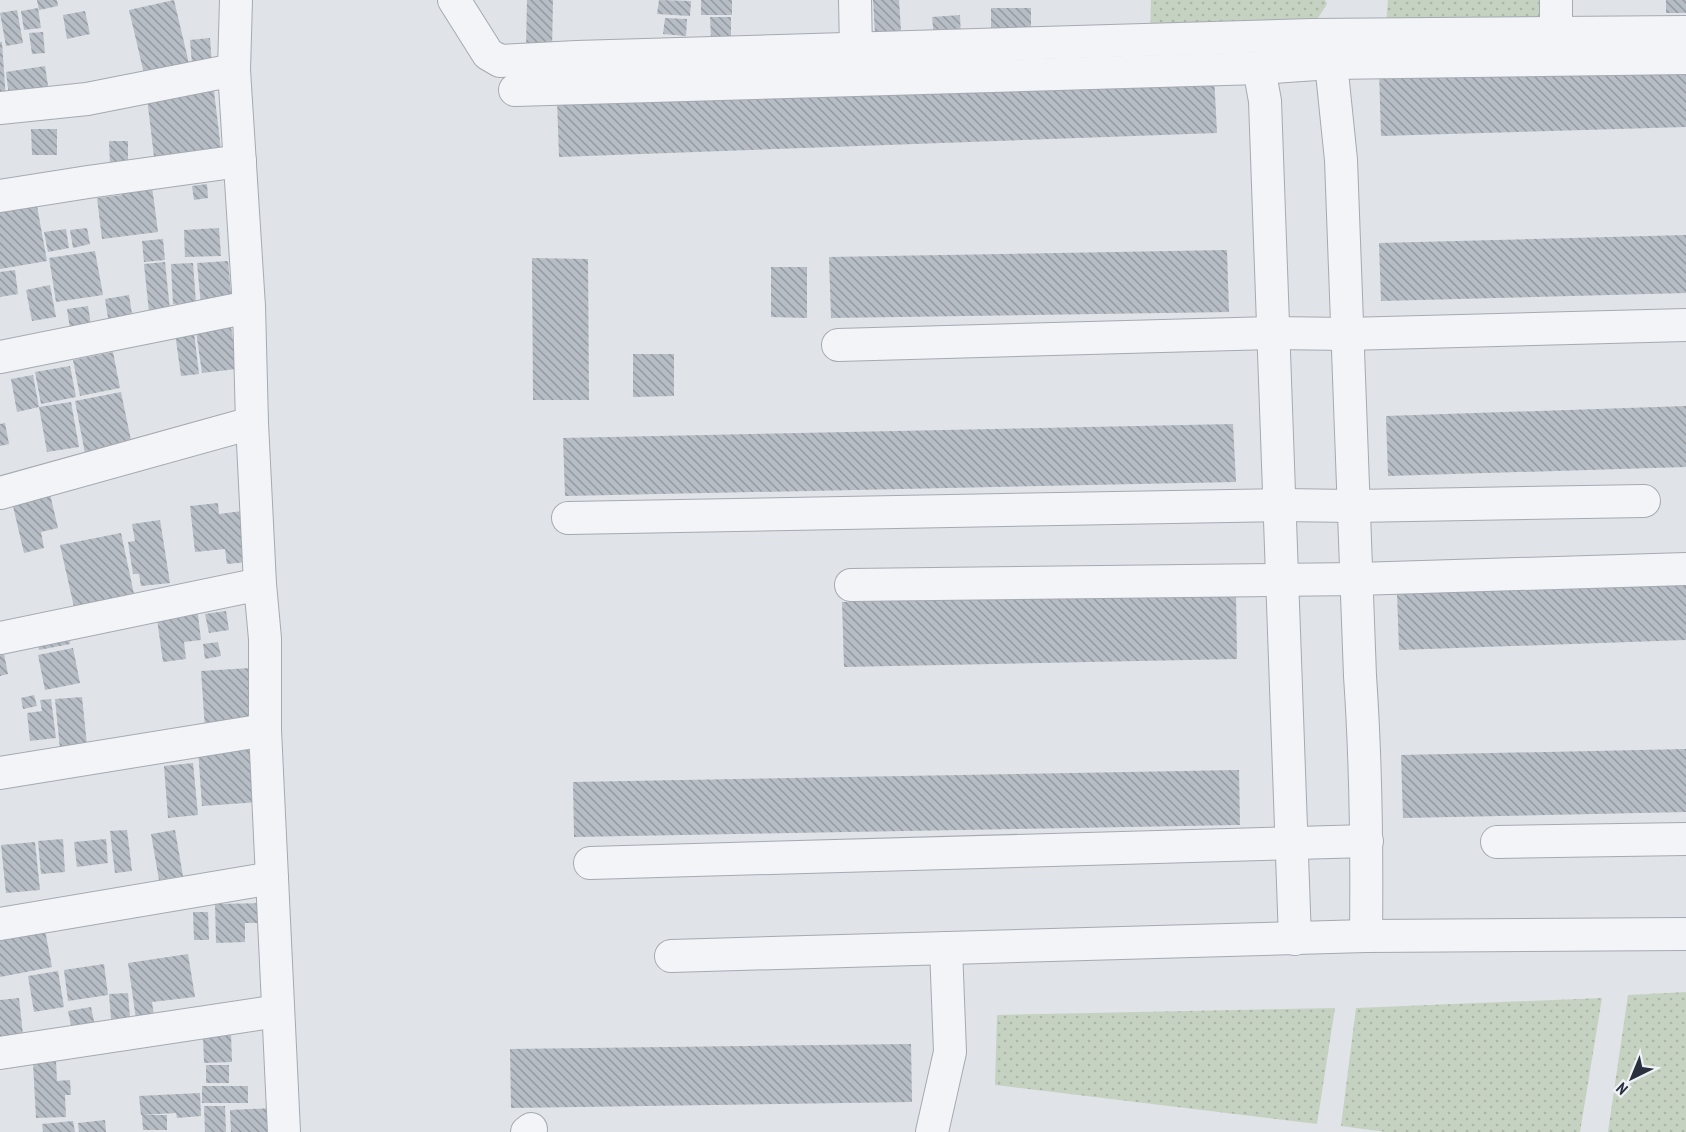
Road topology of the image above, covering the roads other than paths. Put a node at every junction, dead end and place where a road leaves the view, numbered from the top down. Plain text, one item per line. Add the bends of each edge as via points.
1 (236, 0) edge
2 (454, 0) edge
3 (855, 0) edge
4 (1556, 0) edge
5 (1686, 32) edge
6 (1556, 33) junction
7 (856, 50) junction
8 (1686, 58) edge
9 (1331, 63) junction
10 (1259, 68) junction
11 (234, 70) junction
12 (515, 90) dead end
13 (0, 108) edge
14 (240, 161) junction
15 (0, 196) edge
16 (249, 307) junction
17 (1686, 325) edge
18 (1273, 333) junction
19 (1347, 334) junction
20 (838, 345) dead end
21 (0, 357) edge
22 (252, 423) junction
23 (0, 493) edge
24 (1644, 501) dead end
25 (1280, 505) junction
26 (1354, 506) junction
27 (568, 518) dead end
28 (1686, 569) edge
29 (1357, 579) junction
30 (1282, 581) junction
31 (260, 584) junction
32 (850, 585) dead end
33 (0, 638) edge
34 (266, 730) junction
35 (0, 773) edge
36 (1686, 839) edge
37 (1367, 841) junction
38 (1497, 842) dead end
39 (1292, 844) junction
40 (590, 863) dead end
41 (272, 878) junction
42 (0, 924) edge
43 (1686, 934) edge
44 (1366, 936) junction
45 (1295, 939) junction
46 (946, 948) junction
47 (672, 956) dead end
48 (278, 1011) junction
49 (0, 1053) edge
50 (284, 1132) edge
51 (932, 1132) edge

1 - 11 street
2 - 7 street via 488,54 500,61
3 - 7 street
4 - 6 street
5 - 6 street
6 - 7 street via 1312,35
8 - 9 street
9 - 10 street
9 - 19 street via 1341,160
10 - 12 street
10 - 18 street via 1265,101
11 - 13 street via 87,99
11 - 14 street
14 - 15 street
14 - 16 street
16 - 21 street
16 - 22 street
17 - 19 street
18 - 19 street
18 - 20 street
18 - 25 street
19 - 26 street
22 - 23 street
22 - 31 street
24 - 26 street
25 - 26 street
25 - 27 street
25 - 30 street
26 - 29 street
28 - 29 street
29 - 30 street
29 - 37 street
30 - 32 street
30 - 39 street
31 - 33 street
31 - 34 street
34 - 35 street
34 - 41 street
36 - 38 street
37 - 39 street
37 - 44 street
39 - 40 street
39 - 45 street
41 - 42 street
41 - 48 street
43 - 44 street
44 - 45 street
45 - 46 street
46 - 47 street
46 - 51 street via 950,1052
48 - 49 street
48 - 50 street

